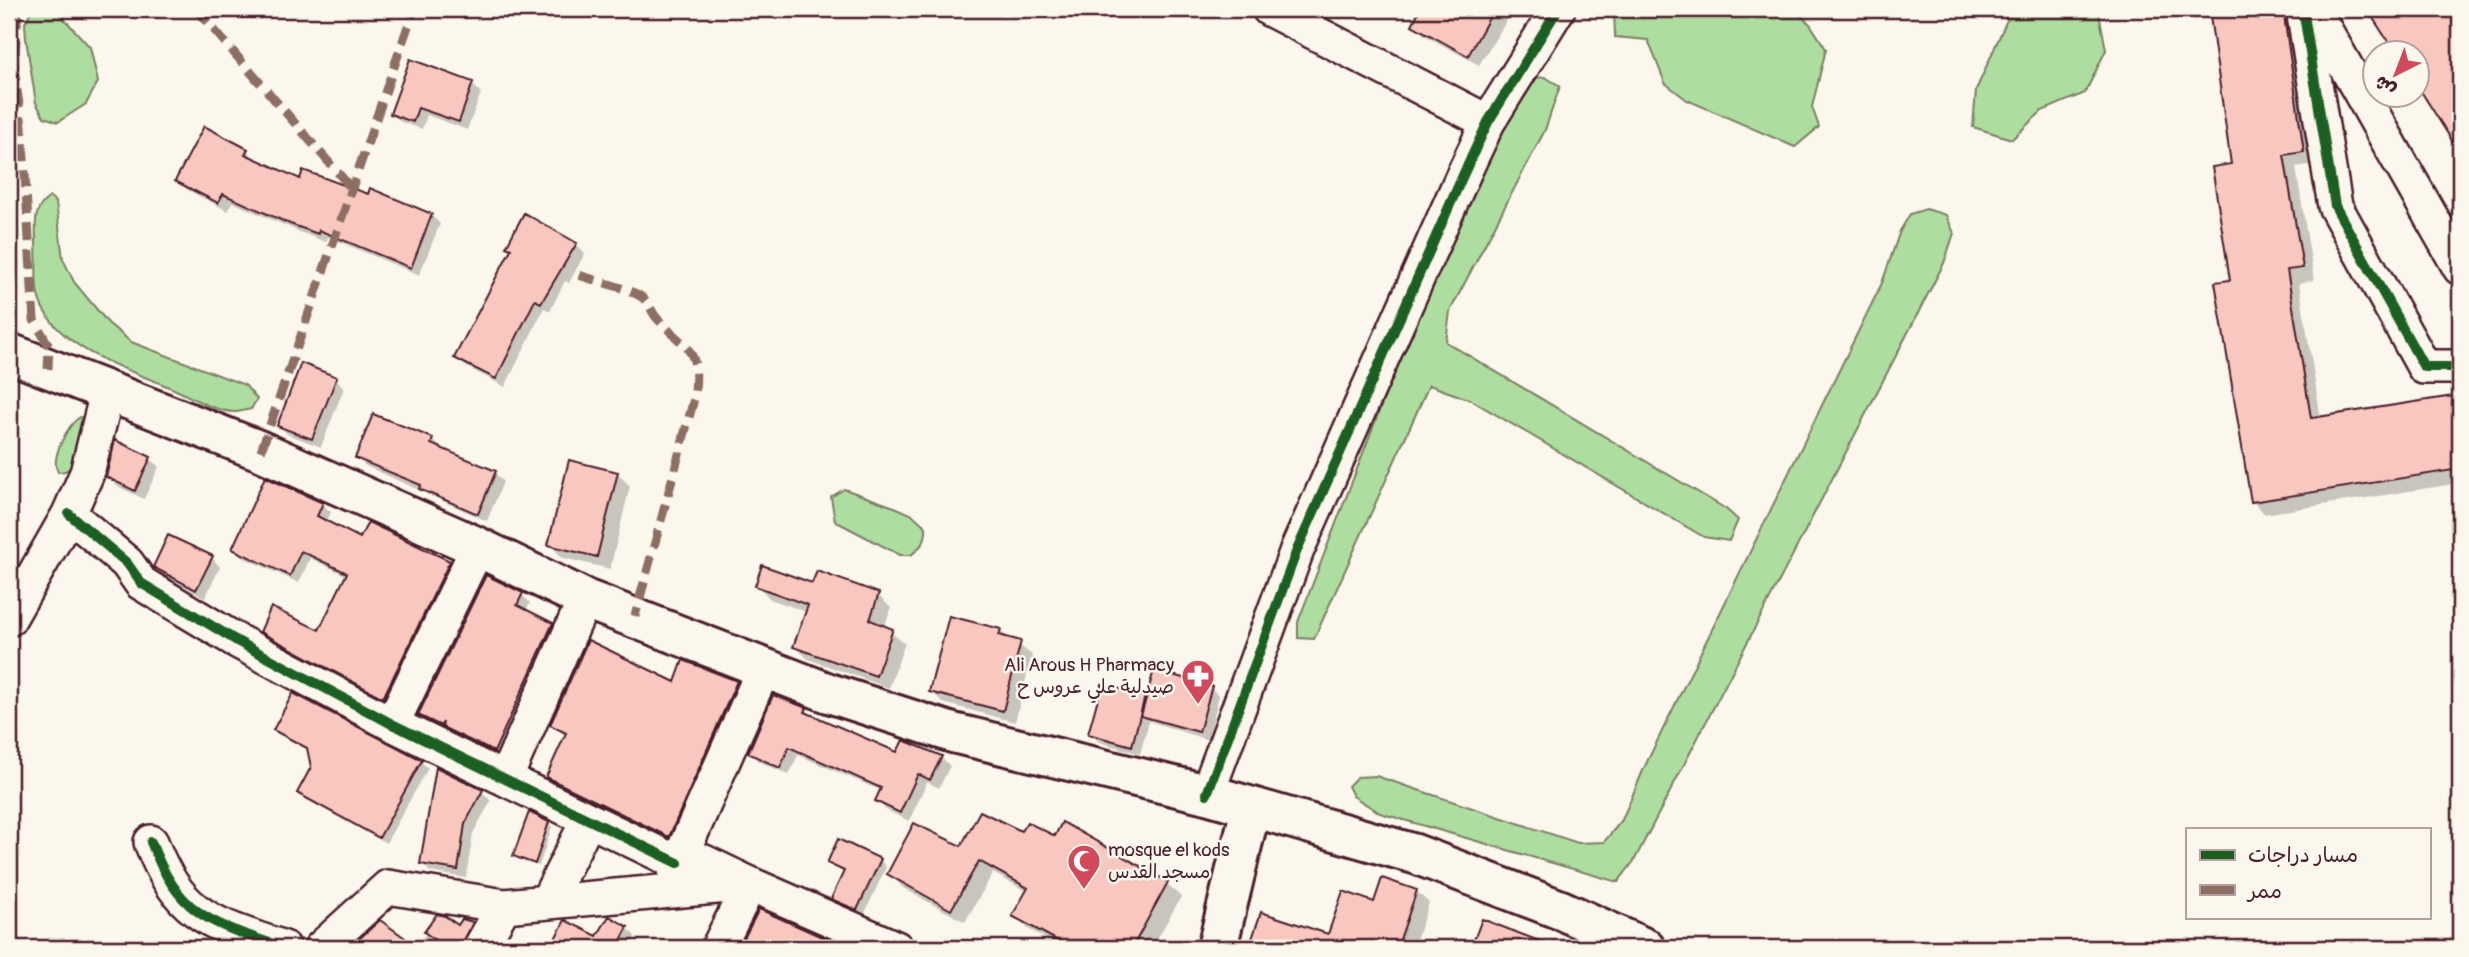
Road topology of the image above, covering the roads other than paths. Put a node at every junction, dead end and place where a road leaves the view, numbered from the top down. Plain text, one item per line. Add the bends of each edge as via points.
1 (1269, 9) edge
2 (1558, 9) edge
3 (2303, 9) edge
4 (2313, 9) edge
5 (1488, 122) junction
6 (2460, 268) edge
7 (9, 353) edge
8 (2460, 367) edge
9 (107, 393) junction
10 (69, 514) junction
11 (478, 547) junction
12 (585, 599) junction
13 (9, 619) edge
14 (764, 668) junction
15 (392, 724) junction
16 (505, 779) junction
17 (1207, 794) junction
18 (1251, 808) junction
19 (588, 820) junction
20 (151, 842) dead end
21 (675, 869) junction
22 (750, 884) junction
23 (547, 902) junction
24 (504, 906) junction
25 (879, 945) edge
26 (284, 948) edge
27 (321, 948) edge
28 (480, 948) edge
29 (718, 948) edge
30 (1217, 948) edge
31 (1645, 948) edge

1 - 5 street
2 - 5 street
3 - 8 street via 2335,205 2424,367
4 - 6 street
5 - 17 street via 1297,550
7 - 9 main road
9 - 10 street via 87,473
9 - 11 main road via 261,451
10 - 13 street
10 - 15 street via 127,563 141,583 237,641
11 - 12 main road
11 - 15 street
12 - 14 main road
12 - 16 street
14 - 17 main road via 953,733
14 - 21 street
15 - 16 street
16 - 19 street
17 - 18 main road
18 - 30 main road
18 - 31 main road via 1415,854 1561,909
19 - 21 street
19 - 23 street
20 - 26 street via 175,889 204,919
21 - 22 street
21 - 22 street
21 - 23 street
22 - 25 street
22 - 29 street
23 - 24 street
24 - 27 street via 388,887
24 - 28 street

